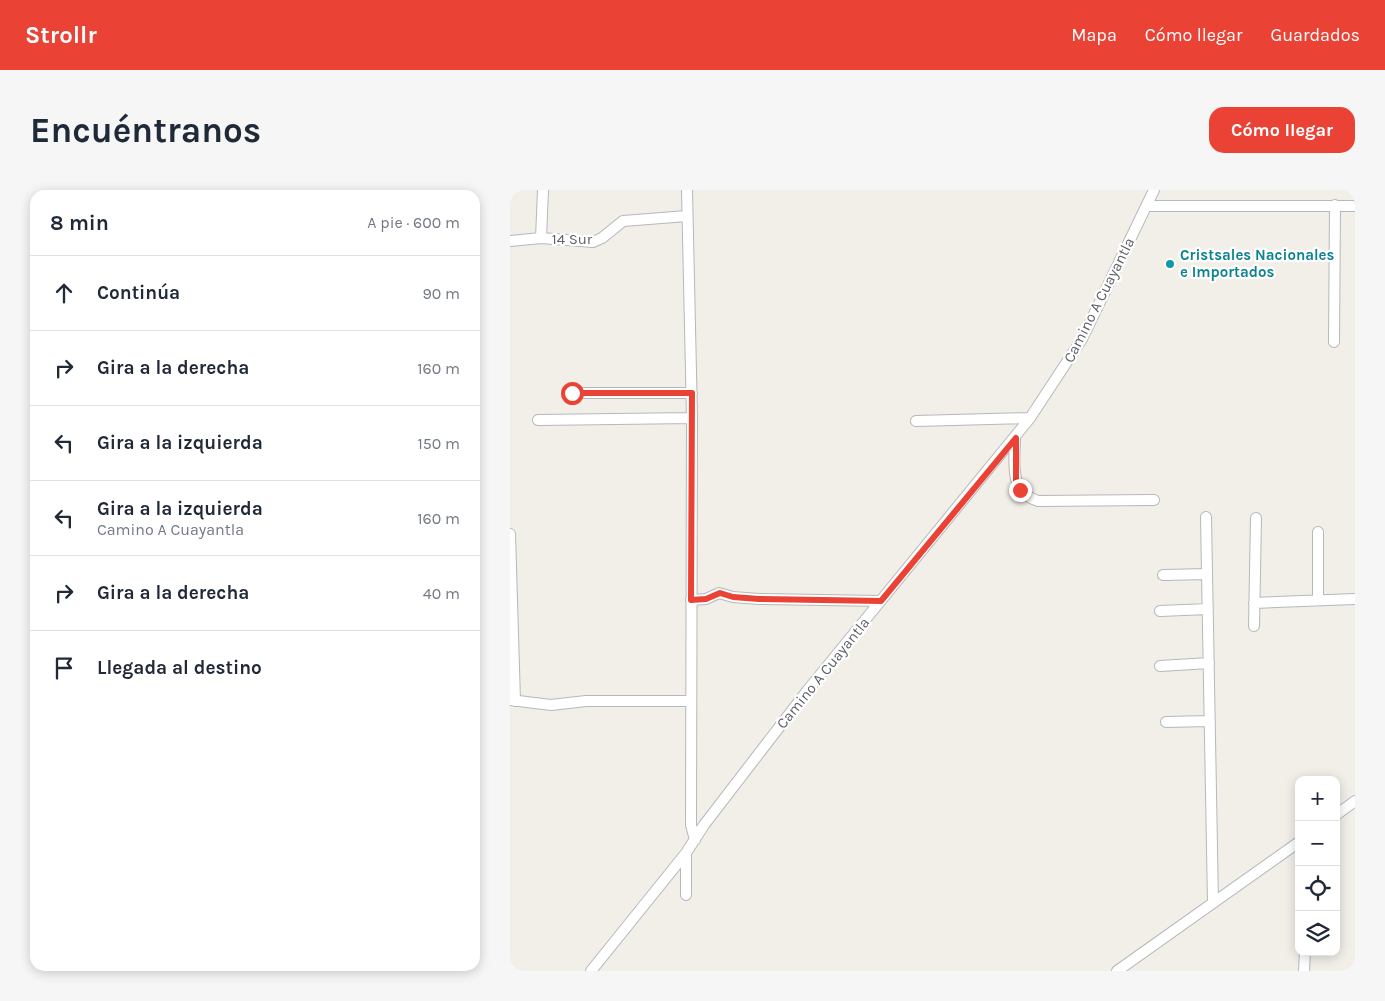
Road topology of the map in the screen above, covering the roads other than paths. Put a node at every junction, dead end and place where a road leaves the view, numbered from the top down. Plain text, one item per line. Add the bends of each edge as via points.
1 (543, 190) edge
2 (686, 190) edge
3 (1154, 190) edge
4 (1336, 205) junction
5 (1147, 206) junction
6 (1355, 206) edge
7 (687, 216) junction
8 (541, 238) junction
9 (510, 241) edge
10 (1334, 342) dead end
11 (572, 393) dead end
12 (692, 393) junction
13 (692, 418) junction
14 (1030, 418) junction
15 (538, 420) dead end
16 (916, 421) dead end
17 (1016, 438) junction
18 (1154, 500) dead end
19 (1206, 517) dead end
20 (1256, 518) dead end
21 (1318, 532) dead end
22 (510, 534) edge
23 (1207, 574) junction
24 (1163, 575) dead end
25 (1318, 599) junction
26 (1355, 599) edge
27 (691, 600) junction
28 (881, 601) junction
29 (1254, 603) junction
30 (1208, 609) junction
31 (1160, 611) dead end
32 (1254, 626) dead end
33 (1209, 663) junction
34 (1160, 666) dead end
35 (513, 700) edge
36 (690, 701) junction
37 (1210, 721) junction
38 (1166, 722) dead end
39 (1355, 801) edge
40 (1340, 812) edge
41 (695, 840) junction
42 (1295, 845) edge
43 (686, 853) junction
44 (686, 895) dead end
45 (1213, 903) junction
46 (1305, 956) edge
47 (590, 971) edge
48 (1117, 971) edge
49 (1304, 971) edge

1 - 8 street
2 - 7 street
3 - 5 street, Camino A Cuayantla
4 - 5 street
4 - 6 street
4 - 10 street
5 - 14 street, Camino A Cuayantla via 1082,339
7 - 8 street, 14 Sur via 623,221 593,242
7 - 12 street
8 - 9 street, 14 Sur
11 - 12 street
12 - 13 street
13 - 15 street
13 - 27 street
14 - 16 street
14 - 17 street, Camino A Cuayantla
17 - 18 street via 1016,480 1028,498 1038,501
17 - 28 street, Camino A Cuayantla
19 - 23 street
20 - 29 street
21 - 25 street
22 - 35 street
23 - 24 street
23 - 30 street
25 - 26 street
25 - 29 street
27 - 28 street via 706,599 720,593 759,599
27 - 36 street
28 - 41 street, Camino A Cuayantla via 807,691
29 - 32 street
30 - 31 street
30 - 33 street
33 - 34 street
33 - 37 street
35 - 36 street via 551,705 586,701
36 - 41 street via 691,825
37 - 38 street
37 - 45 street
39 - 40 street
41 - 43 street, Camino A Cuayantla
42 - 45 street
43 - 44 street
43 - 47 street, Camino A Cuayantla
45 - 48 street
46 - 49 street

